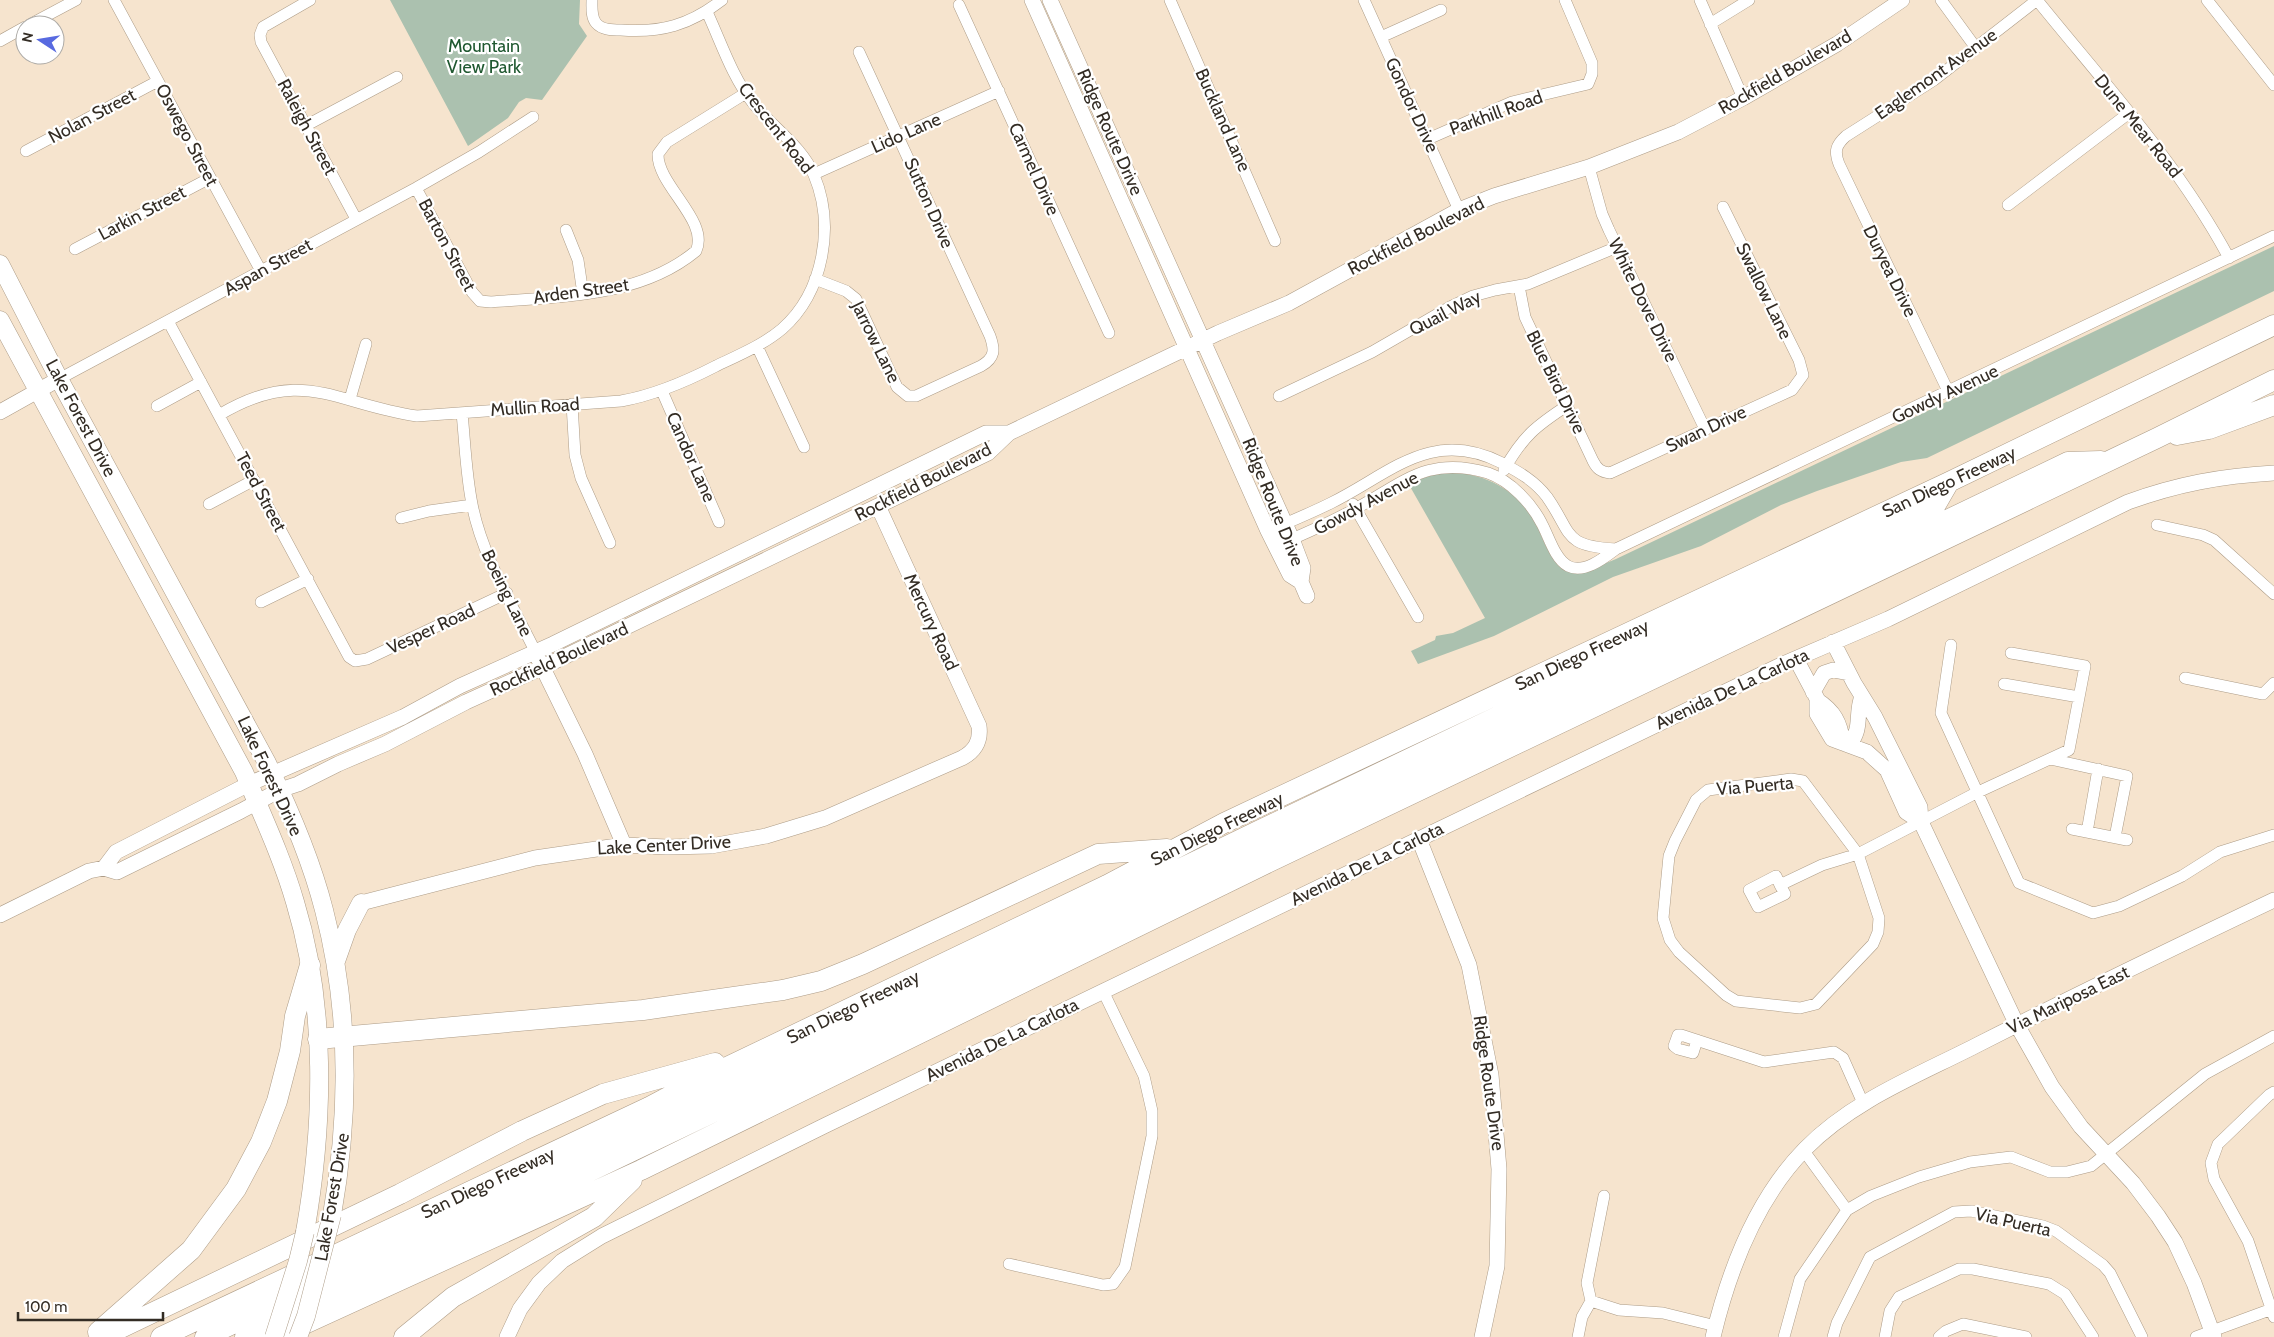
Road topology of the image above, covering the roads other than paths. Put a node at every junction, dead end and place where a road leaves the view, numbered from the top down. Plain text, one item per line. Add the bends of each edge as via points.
1 (76, 0) edge
2 (114, 0) edge
3 (310, 0) edge
4 (592, 0) edge
5 (722, 0) edge
6 (1032, 0) edge
7 (1050, 0) edge
8 (1170, 0) edge
9 (1364, 0) edge
10 (1565, 0) edge
11 (1700, 0) edge
12 (1749, 0) edge
13 (1902, 0) edge
14 (1941, 0) edge
15 (2037, 0) edge
16 (2207, 0) edge
17 (959, 5) dead end
18 (1441, 10) dead end
19 (707, 12) junction
20 (48, 15) edge
21 (1710, 24) junction
22 (15, 33) edge
23 (1381, 37) junction
24 (0, 41) edge
25 (1976, 48) junction
26 (859, 52) dead end
27 (397, 77) dead end
28 (158, 81) junction
29 (2274, 85) edge
30 (999, 91) junction
31 (746, 93) junction
32 (1743, 98) junction
33 (2128, 113) junction
34 (533, 117) dead end
35 (307, 125) junction
36 (899, 136) junction
37 (1428, 139) junction
38 (1836, 149) joint
39 (26, 151) dead end
40 (1589, 167) junction
41 (814, 174) junction
42 (210, 178) junction
43 (416, 188) junction
44 (2008, 205) dead end
45 (1723, 207) dead end
46 (1459, 210) junction
47 (356, 219) junction
48 (566, 230) dead end
49 (2274, 236) edge
50 (1275, 242) dead end
51 (1617, 247) junction
52 (75, 249) dead end
53 (2229, 258) junction
54 (0, 264) edge
55 (261, 271) junction
56 (815, 279) junction
57 (1519, 286) junction
58 (583, 294) junction
59 (480, 301) joint
60 (0, 320) edge
61 (168, 321) junction
62 (2274, 325) edge
63 (1109, 333) dead end
64 (1203, 340) junction
65 (366, 344) dead end
66 (756, 346) junction
67 (1188, 347) junction
68 (1803, 375) joint
69 (59, 379) junction
70 (2274, 380) edge
71 (202, 382) junction
72 (38, 391) junction
73 (662, 391) junction
74 (1949, 393) junction
75 (908, 396) joint
76 (1279, 396) dead end
77 (350, 399) junction
78 (572, 404) junction
79 (1568, 405) junction
80 (157, 406) dead end
81 (2274, 406) edge
82 (0, 412) edge
83 (462, 412) junction
84 (219, 415) junction
85 (1705, 428) junction
86 (1009, 433) junction
87 (2157, 438) junction
88 (804, 447) dead end
89 (2110, 460) junction
90 (1507, 466) junction
91 (1603, 473) joint
92 (2274, 473) edge
93 (1500, 479) junction
94 (254, 480) junction
95 (1949, 482) junction
96 (883, 484) junction
97 (1348, 494) junction
98 (208, 504) dead end
99 (472, 504) junction
100 (878, 506) junction
101 (1356, 508) junction
102 (401, 518) dead end
103 (719, 522) dead end
104 (1285, 524) junction
105 (2157, 525) dead end
106 (1268, 531) junction
107 (1292, 539) junction
108 (610, 543) dead end
109 (1276, 546) junction
110 (1616, 549) junction
111 (308, 580) junction
112 (507, 593) junction
113 (2274, 594) edge
114 (261, 602) dead end
115 (1418, 617) dead end
116 (1833, 642) junction
117 (1951, 646) dead end
118 (535, 651) junction
119 (2011, 653) dead end
120 (1796, 659) junction
121 (355, 661) joint
122 (543, 667) junction
123 (1849, 673) junction
124 (2185, 678) dead end
125 (2274, 683) edge
126 (2004, 684) dead end
127 (1815, 696) junction
128 (1862, 696) junction
129 (2079, 697) junction
130 (979, 740) joint
131 (1846, 744) junction
132 (2050, 759) junction
133 (2098, 769) junction
134 (276, 782) junction
135 (249, 784) junction
136 (1976, 793) junction
137 (257, 803) junction
138 (1921, 822) junction
139 (2072, 829) dead end
140 (2087, 832) junction
141 (2274, 835) edge
142 (2115, 837) junction
143 (1419, 839) junction
144 (2127, 840) dead end
145 (624, 845) junction
146 (1175, 848) junction
147 (1858, 854) junction
148 (104, 868) junction
149 (1780, 885) dead end
150 (2274, 900) edge
151 (361, 903) joint
152 (0, 915) edge
153 (335, 964) junction
154 (310, 965) junction
155 (1103, 991) junction
156 (2017, 1025) junction
157 (344, 1036) junction
158 (2274, 1036) edge
159 (318, 1039) junction
160 (1697, 1040) dead end
161 (763, 1050) junction
162 (2274, 1092) edge
163 (1863, 1103) junction
164 (1804, 1151) junction
165 (2107, 1154) junction
166 (641, 1170) junction
167 (1604, 1196) dead end
168 (1847, 1210) junction
169 (1009, 1264) dead end
170 (1591, 1301) junction
171 (2273, 1313) edge
172 (1715, 1332) edge
173 (2213, 1334) edge
174 (283, 1336) edge
175 (92, 1337) edge
176 (102, 1337) edge
177 (161, 1337) edge
178 (205, 1337) edge
179 (246, 1337) edge
180 (404, 1337) edge
181 (507, 1337) edge
182 (1482, 1337) edge
183 (1578, 1337) edge
184 (1784, 1337) edge
185 (1833, 1337) edge
186 (1885, 1337) edge
187 (1939, 1337) edge
188 (2026, 1337) edge
189 (2093, 1337) edge
190 (2142, 1337) edge
191 (2196, 1337) edge

1 - 20 street
2 - 28 street, Oswego Street
3 - 35 street, Raleigh Street via 269,22 260,34 261,42
4 - 19 street via 595,22 601,27 629,31 659,30
5 - 19 street
6 - 67 main road, Ridge Route Drive
7 - 64 main road, Ridge Route Drive
8 - 50 street, Buckland Lane
9 - 23 street, Gondor Drive
10 - 37 street, Parkhill Road via 1590,58 1591,79 1583,86 1512,102
11 - 21 street
12 - 21 street
13 - 32 main road, Rockfield Boulevard via 1837,44
14 - 25 street
15 - 25 street, Eaglemont Avenue
15 - 33 street, Dune Mear Road
16 - 29 street
17 - 30 street, Carmel Drive
18 - 23 street
19 - 31 street, Crescent Road
21 - 32 street
22 - 24 street
23 - 37 street, Gondor Drive
25 - 38 street, Eaglemont Avenue via 1934,80 1846,136
26 - 36 street, Sutton Drive
27 - 35 street
28 - 39 street, Nolan Street
28 - 42 street, Oswego Street
30 - 36 street, Lido Lane
30 - 63 street, Carmel Drive
31 - 41 street, Crescent Road
31 - 58 street, Arden Street via 667,142 658,154 660,167 697,230 699,244 691,255 656,275 614,290
32 - 40 main road, Rockfield Boulevard via 1665,138
33 - 44 street
33 - 53 street, Dune Mear Road via 2191,192
34 - 43 street, Aspan Street
35 - 47 street, Raleigh Street
36 - 41 street, Lido Lane
36 - 75 street, Sutton Drive via 994,346 994,355 988,362 922,393
37 - 46 street, Gondor Drive
38 - 74 street, Duryea Drive via 1835,156
40 - 46 main road, Rockfield Boulevard
40 - 51 street, White Dove Drive via 1602,214
41 - 56 street, Crescent Road via 822,206 825,241
42 - 52 street, Larkin Street
42 - 55 street, Oswego Street
43 - 47 street, Aspan Street
43 - 59 street, Barton Street via 472,292
45 - 68 street, Swallow Lane via 1799,360
46 - 64 main road, Rockfield Boulevard via 1290,303
47 - 55 street, Aspan Street
48 - 58 street via 578,260
49 - 53 street, Gowdy Avenue
51 - 57 street, Quail Way
51 - 85 street, White Dove Drive
53 - 74 street, Gowdy Avenue
54 - 69 main road, Lake Forest Drive
55 - 61 street, Aspan Street
56 - 66 street, Mullin Road via 805,300 788,322
56 - 75 street, Jarrow Lane via 846,291 856,299 897,387
57 - 76 street, Quail Way via 1480,294 1450,307 1372,352
57 - 79 street, Blue Bird Drive via 1525,317
58 - 59 street, Arden Street
60 - 72 main road, Lake Forest Drive
61 - 69 street, Aspan Street
61 - 71 street, Teed Street
62 - 95 highway, San Diego Freeway
64 - 67 main road, Rockfield Boulevard
64 - 104 main road, Ridge Route Drive
65 - 77 street
66 - 73 street, Mullin Road
66 - 88 street
67 - 86 main road, Rockfield Boulevard
67 - 106 main road, Ridge Route Drive
68 - 85 street, Swan Drive via 1792,390
69 - 72 main road, Aspan Street
69 - 134 main road, Lake Forest Drive
70 - 87 highway
71 - 80 street
71 - 84 street, Teed Street
72 - 82 main road, Aspan Street
72 - 135 main road, Lake Forest Drive
73 - 78 street, Mullin Road via 620,401
73 - 103 street, Candor Lane
74 - 110 street, Gowdy Avenue
77 - 83 street, Mullin Road via 417,416
77 - 84 street, Mullin Road via 318,391 285,390 255,398
78 - 83 street, Mullin Road
78 - 108 street via 575,455 581,478
79 - 90 street via 1532,430 1517,447
79 - 91 street, Blue Bird Drive via 1597,468
81 - 87 highway via 2209,429
83 - 99 street, Boeing Lane
84 - 94 street, Teed Street
85 - 91 street, Swan Drive via 1617,470
86 - 96 main road, Rockfield Boulevard via 986,433
86 - 100 main road, Rockfield Boulevard via 988,453
87 - 89 highway
89 - 166 highway via 1261,866
89 - 179 highway via 2068,462
90 - 93 street
90 - 97 street, Gowdy Avenue via 1474,452 1429,452 1388,469
90 - 110 street, Gowdy Avenue via 1532,480 1568,534 1578,542 1593,548
92 - 116 main road, Avenida De La Carlota via 2206,479 2164,488
93 - 101 street, Gowdy Avenue via 1466,468 1442,468 1410,476
93 - 110 street, Gowdy Avenue via 1529,504 1558,556 1568,566 1578,568 1596,564
94 - 98 street
94 - 111 street, Teed Street
95 - 146 highway, San Diego Freeway
95 - 178 highway via 1934,508 1222,848 524,1187
96 - 100 main road
96 - 118 main road, Rockfield Boulevard
97 - 101 street
97 - 104 street, Gowdy Avenue
99 - 102 street
99 - 112 street, Boeing Lane via 484,546
100 - 122 main road, Rockfield Boulevard
100 - 130 main road, Mercury Road via 978,726
101 - 107 street, Gowdy Avenue
101 - 115 street
104 - 106 street, Gowdy Avenue
104 - 107 main road, Ridge Route Drive
105 - 113 street via 2214,540
106 - 109 main road, Ridge Route Drive
107 - 109 street, Gowdy Avenue
107 - 109 main road, Ridge Route Drive via 1303,568 1304,589 1290,575
111 - 114 street
111 - 121 street, Teed Street via 349,657
112 - 118 street, Boeing Lane
112 - 121 street, Vesper Road via 367,659
116 - 120 main road, Avenida De La Carlota
116 - 123 main road
117 - 136 street via 1941,713
118 - 122 main road, Boeing Lane
118 - 134 main road, Rockfield Boulevard via 460,686
119 - 129 street via 2085,666
120 - 127 main road
120 - 143 main road, Avenida De La Carlota
122 - 134 main road, Rockfield Boulevard via 298,784
122 - 145 main road, Boeing Lane
123 - 127 main road via 1833,670 1824,673
123 - 128 main road
124 - 125 street via 2263,694
126 - 129 street
127 - 131 main road via 1817,714 1824,728 1832,739
128 - 131 main road via 1857,709 1859,723 1856,736
128 - 138 main road via 1920,807
129 - 132 street via 2069,750
130 - 145 main road, Lake Center Drive via 972,752 962,758 795,828 711,846
131 - 138 main road via 1867,752 1887,770 1906,812
132 - 133 street
132 - 136 street
133 - 140 street
133 - 142 street via 2127,776
134 - 135 main road, Rockfield Boulevard
134 - 137 main road, Rockfield Boulevard
134 - 153 main road, Lake Forest Drive via 315,879
135 - 137 main road, Lake Forest Drive
135 - 148 main road, Rockfield Boulevard via 116,852
136 - 138 street
136 - 141 street via 2019,883 2093,913 2119,906 2182,876 2220,852
137 - 148 main road, Rockfield Boulevard via 117,872
137 - 154 main road, Lake Forest Drive via 273,837 296,903
138 - 147 street
138 - 156 main road
139 - 140 street
140 - 142 street
142 - 144 street
143 - 155 main road, Avenida De La Carlota
143 - 182 main road, Ridge Route Drive via 1469,965 1491,1075 1500,1168 1497,1256
145 - 151 main road, Lake Center Drive via 535,858
146 - 157 highway via 1098,854 863,964 821,981 783,990 643,1010
146 - 161 highway, San Diego Freeway via 1100,889
147 - 147 street, Via Puerta via 1803,781 1791,779 1708,790 1696,800 1669,856 1663,918 1670,940 1736,1001 1800,1008 1816,1004 1873,944 1878,932 1879,918
147 - 149 street via 1822,865
148 - 152 main road, Rockfield Boulevard via 90,871
150 - 156 main road, Via Mariposa East
151 - 153 main road
153 - 157 main road, Lake Forest Drive
154 - 159 main road, Lake Forest Drive
154 - 175 highway via 274,1109 236,1189 190,1250
155 - 169 street via 1144,1076 1152,1111 1151,1142 1125,1267 1113,1284 1103,1284
155 - 181 main road, Avenida De La Carlota via 602,1236 562,1261 539,1283 520,1309
156 - 163 main road, Via Mariposa East
156 - 165 main road via 2052,1087 2081,1128
157 - 159 highway
157 - 174 main road, Lake Forest Drive, bridge via 345,1113 332,1215 306,1316
158 - 165 street via 2205,1074
159 - 174 main road, Lake Forest Drive, bridge via 314,1161 304,1232
160 - 163 street via 1764,1062 1834,1052 1844,1058
161 - 176 highway via 603,1094
161 - 177 highway, San Diego Freeway via 640,1112
162 - 171 street via 2218,1144 2212,1162 2214,1180 2248,1241
163 - 164 main road, Via Mariposa East via 1829,1126
164 - 168 street
164 - 172 main road, Via Mariposa East via 1766,1199 1744,1244
165 - 168 street via 2091,1166 2067,1172 2050,1172 2011,1157 1970,1162 1911,1180
165 - 173 main road via 2134,1183 2175,1242
166 - 174 highway
166 - 180 highway via 594,1217 453,1298
167 - 170 street via 1587,1283
168 - 184 street via 1800,1279
170 - 172 street via 1619,1310 1663,1313
170 - 183 street via 1582,1318
171 - 173 street
173 - 191 street
185 - 190 street, Via Puerta via 1870,1257 1954,1212 1971,1211 2056,1231 2110,1273
186 - 189 street via 1890,1311 1899,1297 1959,1269 1973,1268 2050,1284 2065,1294
187 - 188 street via 1963,1324

